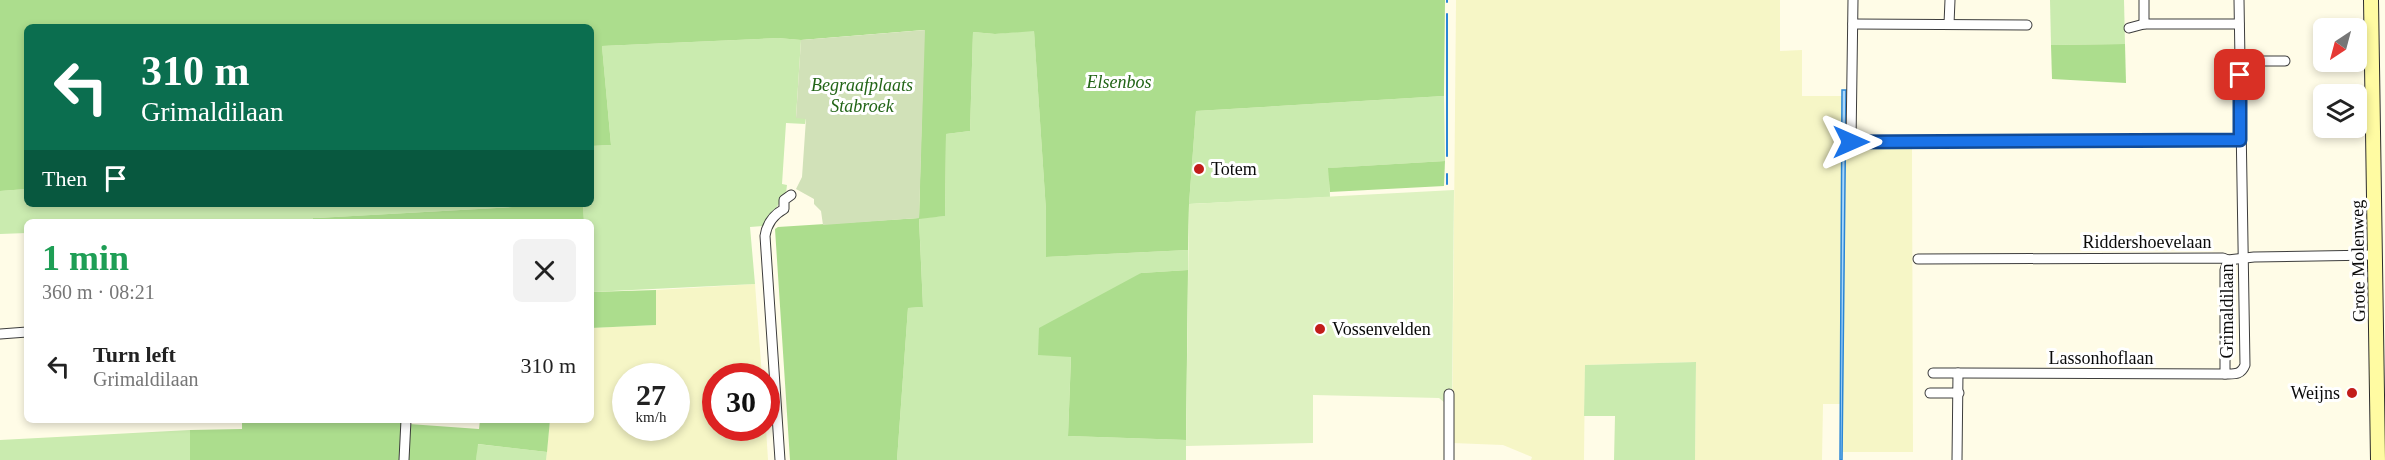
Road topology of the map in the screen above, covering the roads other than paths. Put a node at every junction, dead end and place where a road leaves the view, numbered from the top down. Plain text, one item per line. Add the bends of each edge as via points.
1 (1853, 0) edge
2 (1950, 0) edge
3 (2144, 0) edge
4 (2239, 0) edge
5 (2371, 0) edge
6 (1853, 24) junction
7 (1949, 24) junction
8 (2144, 24) junction
9 (2239, 24) junction
10 (2028, 25) dead end
11 (2128, 28) dead end
12 (2239, 61) junction
13 (2285, 61) dead end
14 (2367, 62) edge
15 (2372, 62) junction
16 (2378, 86) edge
17 (2240, 140) junction
18 (791, 195) dead end
19 (2375, 255) junction
20 (2244, 257) junction
21 (1918, 258) dead end
22 (2228, 260) junction
23 (24, 332) edge
24 (0, 334) edge
25 (2243, 370) joint
26 (1933, 373) dead end
27 (1958, 373) junction
28 (2225, 374) junction
29 (1930, 393) dead end
30 (1959, 393) junction
31 (1449, 394) dead end
32 (406, 423) edge
33 (404, 460) edge
34 (780, 460) edge
35 (1449, 460) edge
36 (1957, 460) edge
37 (2378, 460) edge

1 - 6 street
2 - 7 street
3 - 8 street
4 - 9 street, Grimaldilaan
5 - 15 street, Grote Molenweg
6 - 7 street
6 - 17 street via 1851,142
7 - 10 street
8 - 9 street
8 - 11 street
9 - 12 street, Grimaldilaan
12 - 13 street
12 - 17 street, Grimaldilaan
14 - 15 street
15 - 16 street, Grote Molenweg
16 - 19 street, Grote Molenweg
17 - 20 street, Grimaldilaan
18 - 34 street via 784,200 784,209 769,222 765,236
19 - 20 street, Riddershoevelaan
19 - 37 street, Grote Molenweg
20 - 22 street, Riddershoevelaan
20 - 25 street, Grimaldilaan
21 - 22 street, Riddershoevelaan
22 - 28 street, Grimaldilaan
23 - 24 street
25 - 28 street, Lassonhoflaan via 2239,374
26 - 27 street, Lassonhoflaan
27 - 28 street, Lassonhoflaan
27 - 30 street
29 - 30 street
30 - 36 street
31 - 35 street
32 - 33 street

